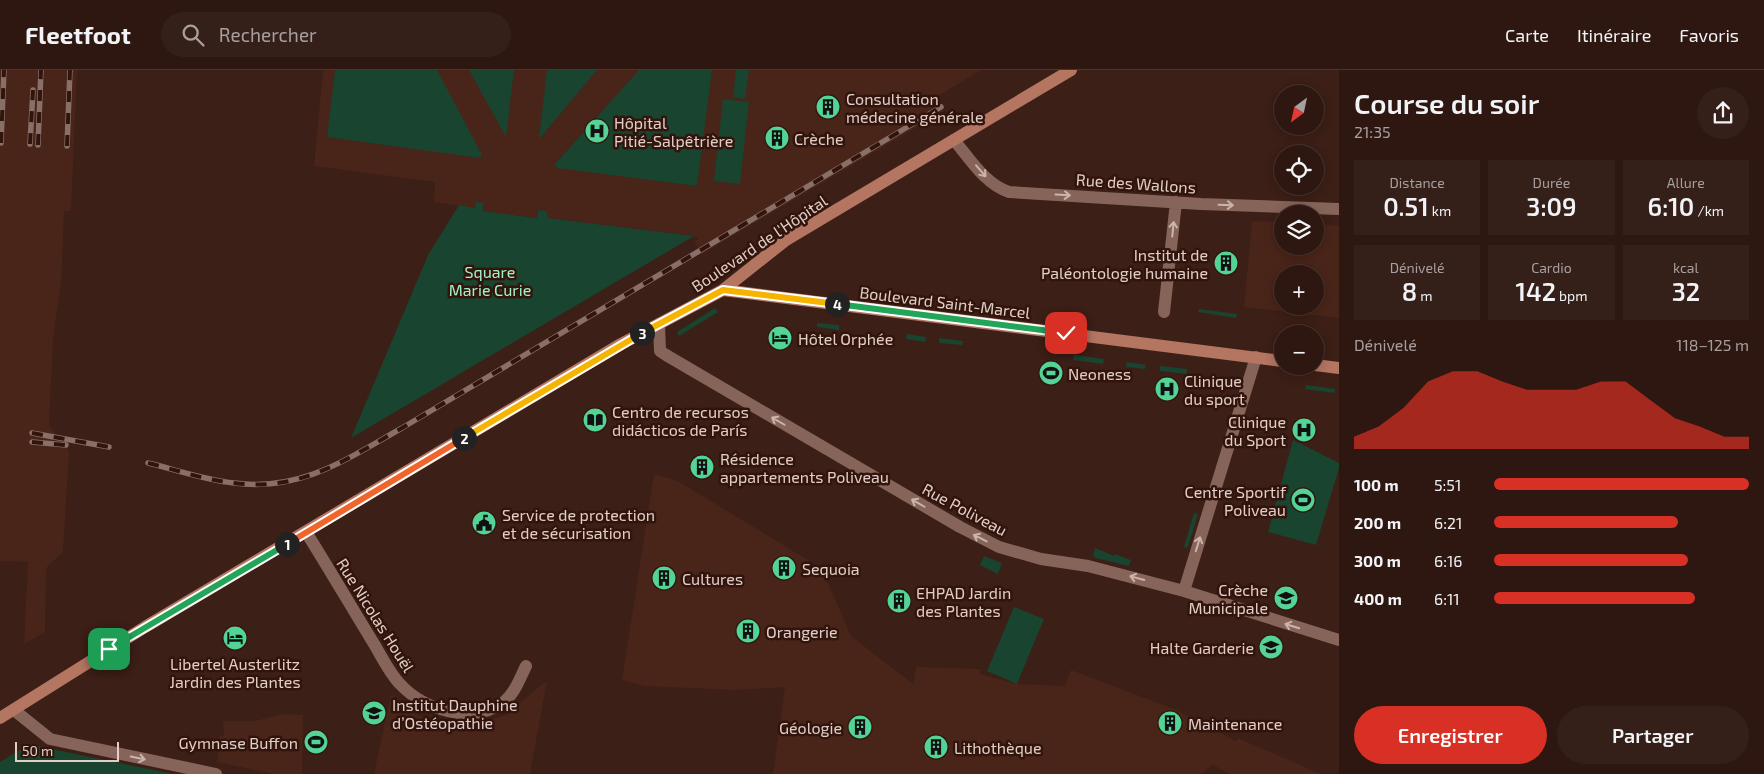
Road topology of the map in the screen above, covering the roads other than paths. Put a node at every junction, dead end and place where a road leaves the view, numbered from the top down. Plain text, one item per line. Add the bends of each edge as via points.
1 (1071, 70) edge
2 (954, 140) junction
3 (1176, 202) junction
4 (1339, 209) edge
5 (723, 290) junction
6 (1164, 312) dead end
7 (659, 324) junction
8 (1256, 357) junction
9 (1274, 360) edge
10 (1324, 366) edge
11 (1339, 368) edge
12 (306, 532) junction
13 (1184, 591) junction
14 (1339, 640) edge
15 (526, 666) dead end
16 (14, 710) junction
17 (0, 718) edge
18 (216, 774) edge

1 - 2 main road, Boulevard de l'Hôpital
2 -> 3 street, Rue des Wallons via 990,182 1009,192
2 - 5 main road, Boulevard de l'Hôpital via 786,240
3 -> 4 street, Rue des Wallons
6 -> 3 street
5 - 7 main road, Boulevard de l'Hôpital
5 - 8 main road, Boulevard Saint-Marcel
7 - 12 main road, Boulevard de l'Hôpital
13 -> 7 street, Rue Poliveau via 1088,566 1041,560 998,547 960,528 660,351
8 - 9 main road, Boulevard Saint-Marcel
13 -> 8 street
10 - 11 main road
12 - 15 street, Rue Nicolas Houël via 399,683 425,703 458,712 495,707 512,694
12 - 16 main road, Boulevard de l'Hôpital via 145,627
14 -> 13 street, Rue Poliveau
16 - 17 main road, Boulevard de l'Hôpital
16 -> 18 street via 50,739

